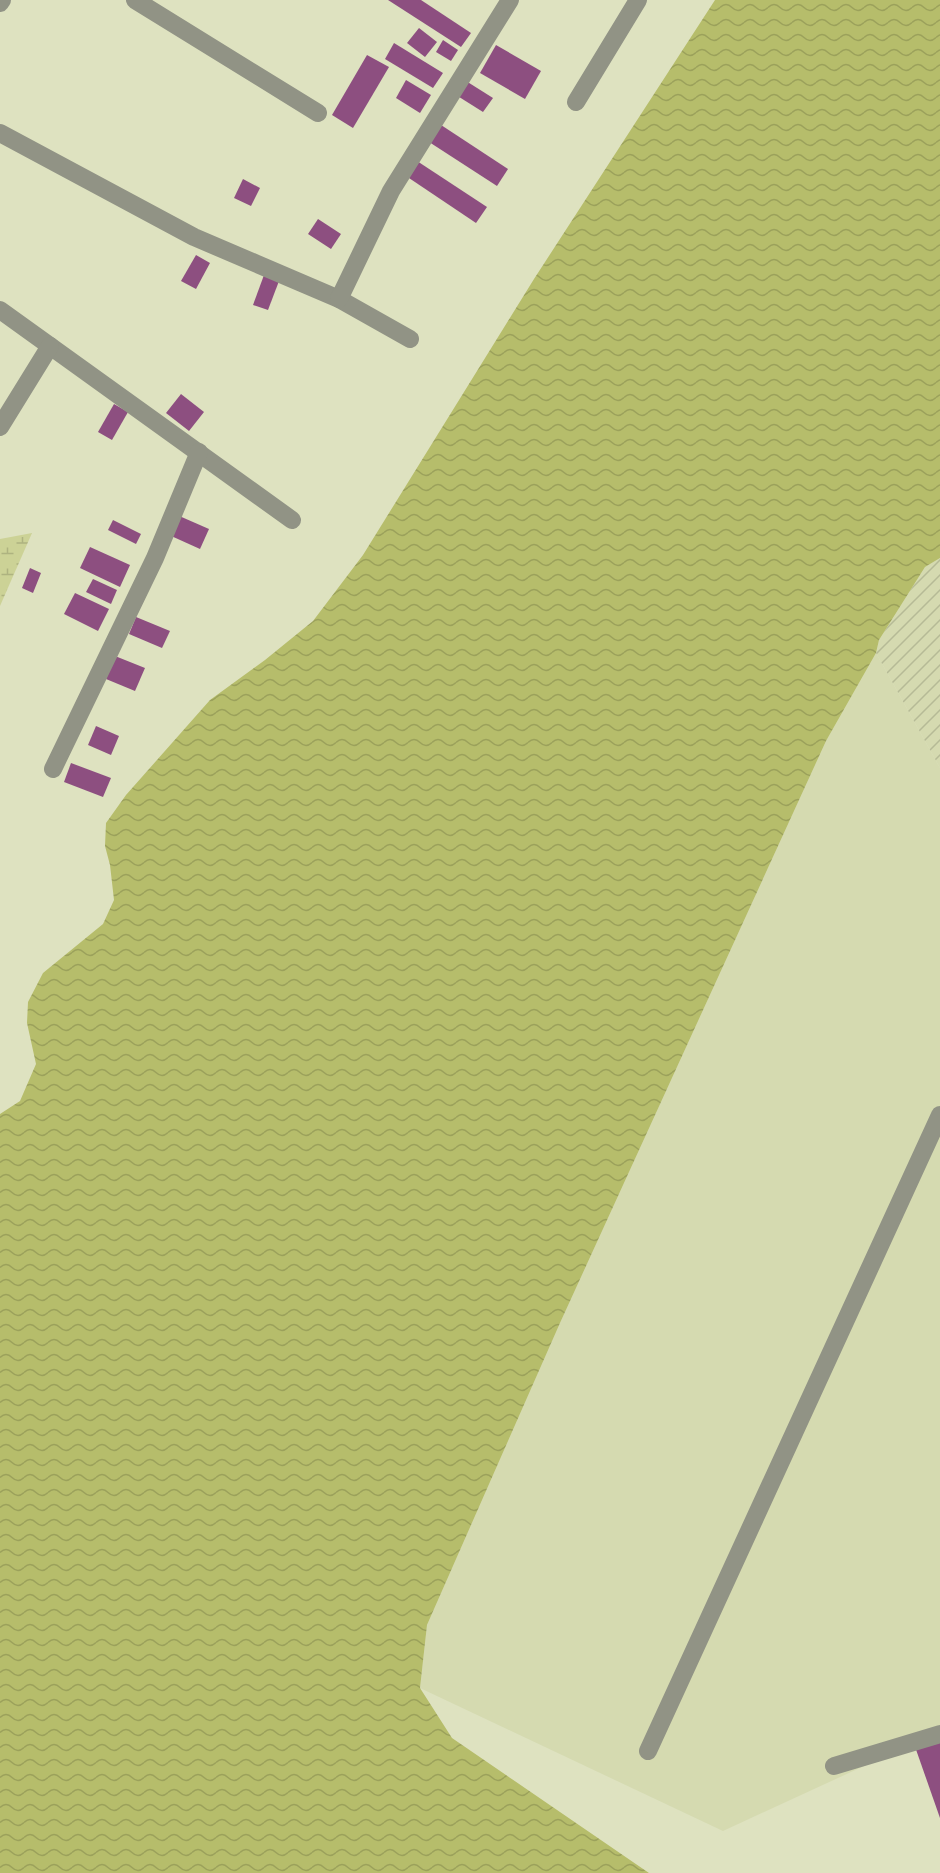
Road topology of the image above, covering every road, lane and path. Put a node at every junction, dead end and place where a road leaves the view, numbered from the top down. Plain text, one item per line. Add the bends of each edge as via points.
1 (135, 0) edge
2 (510, 0) edge
3 (638, 0) edge
4 (576, 102) dead end
5 (318, 112) dead end
6 (0, 133) edge
7 (339, 299) junction
8 (0, 310) edge
9 (410, 339) dead end
10 (50, 346) junction
11 (0, 427) edge
12 (199, 452) junction
13 (292, 520) dead end
14 (53, 769) dead end
15 (940, 1115) edge
16 (940, 1734) edge
17 (648, 1751) dead end
18 (834, 1766) dead end

1 - 5 street
2 - 7 street via 391,191
3 - 4 street
6 - 7 street via 194,237
7 - 9 street
8 - 10 street
10 - 11 street
10 - 12 street
12 - 13 street
12 - 14 street via 155,558
15 - 17 street
16 - 18 street

